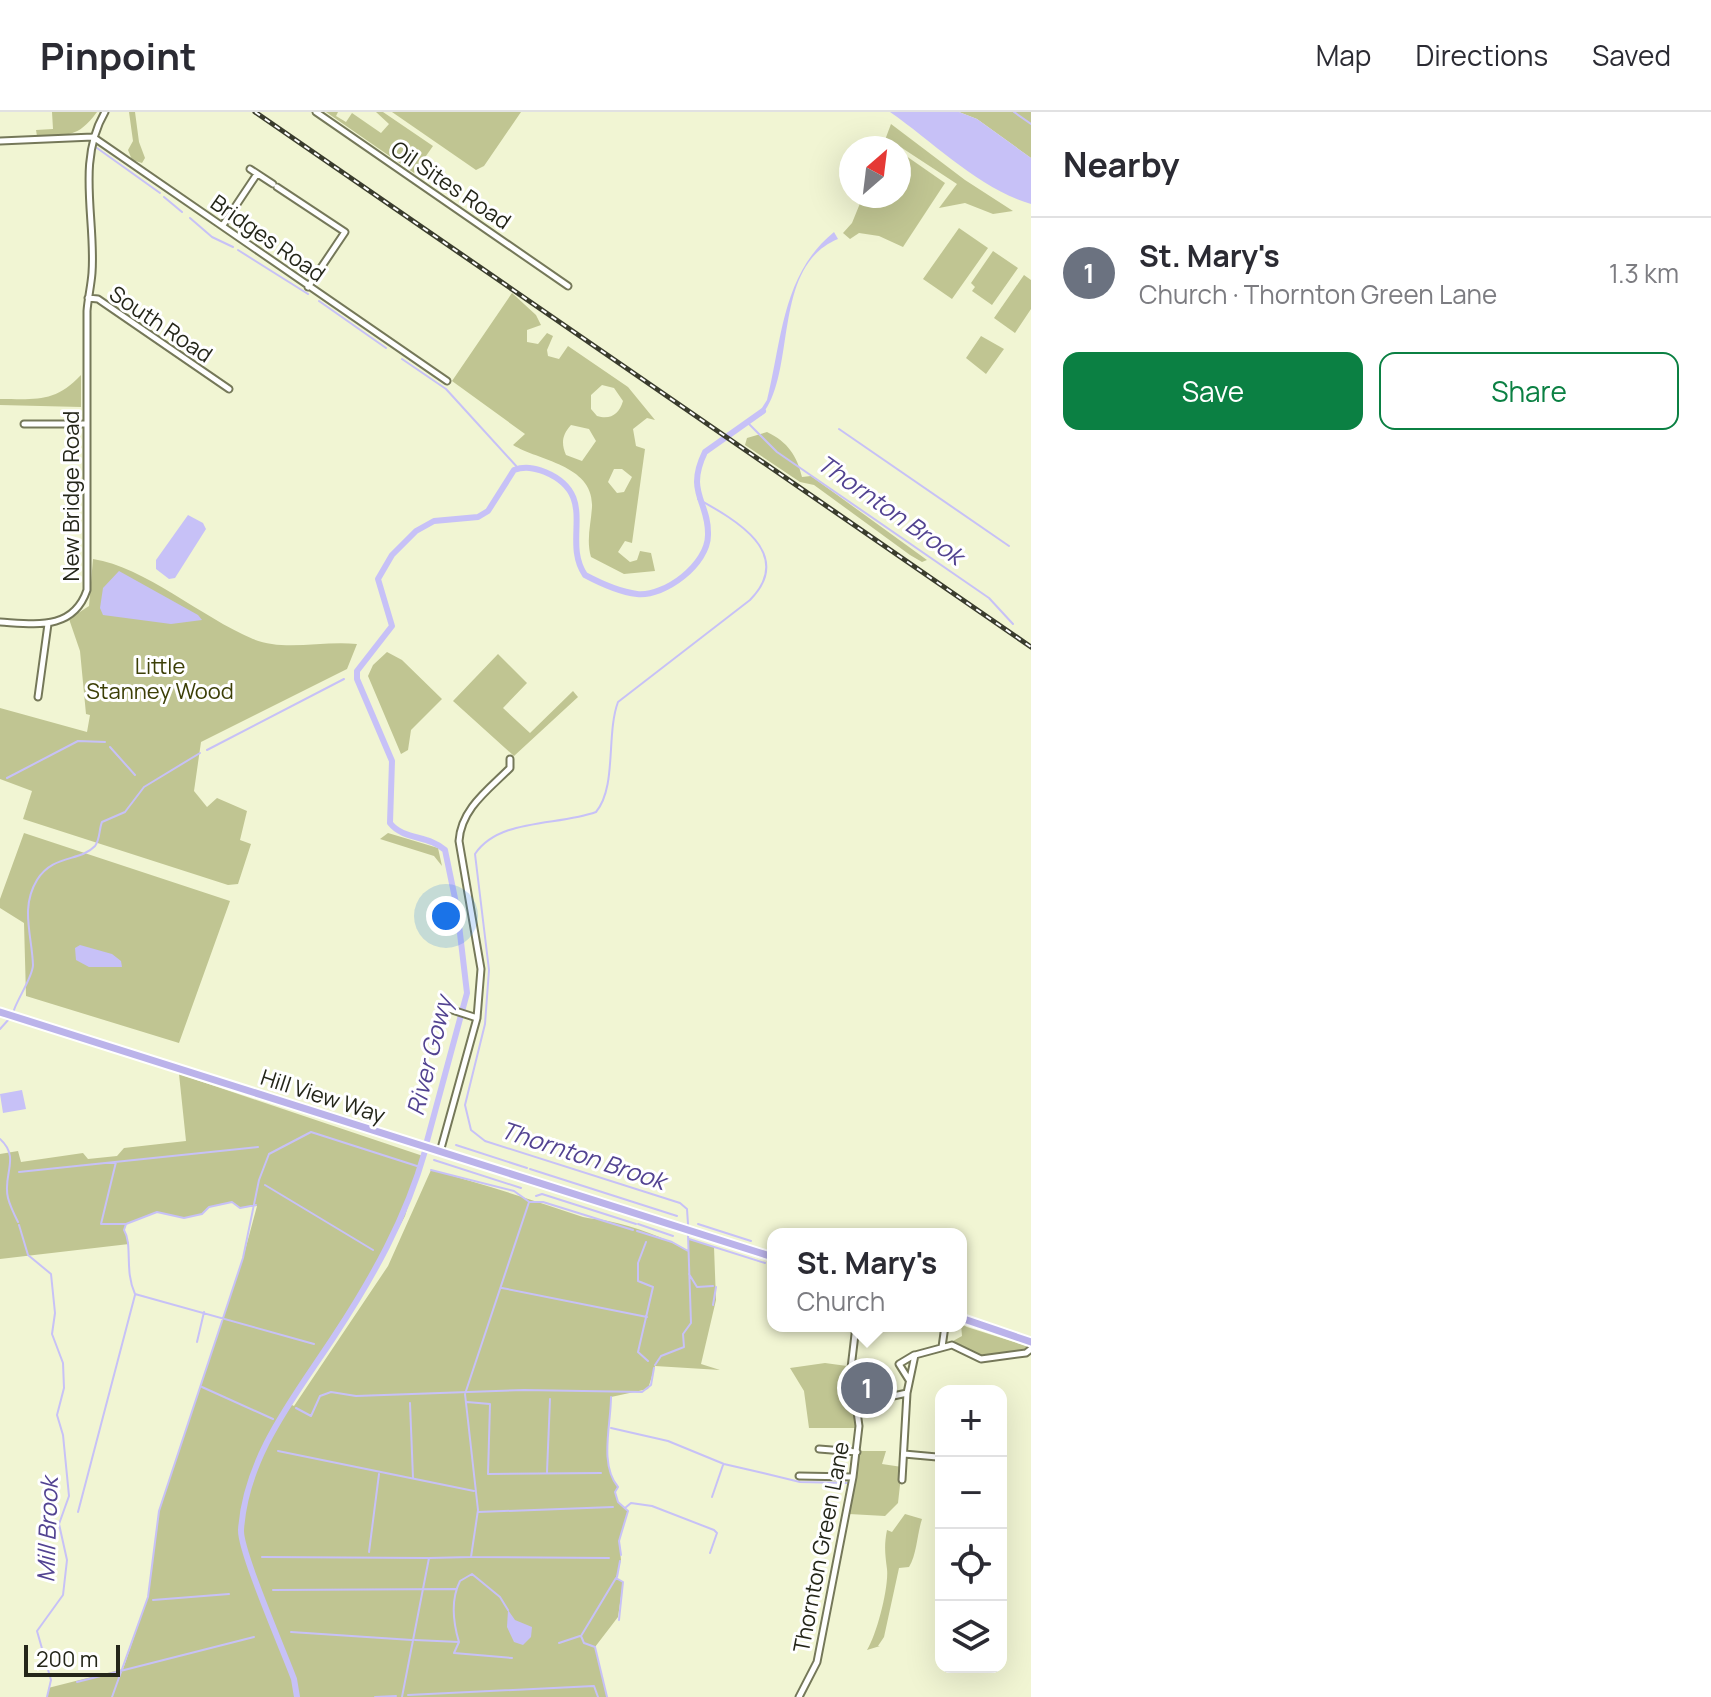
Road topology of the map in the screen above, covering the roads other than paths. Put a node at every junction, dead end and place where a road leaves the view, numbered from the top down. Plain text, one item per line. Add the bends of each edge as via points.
1 (105, 112) edge
2 (316, 112) edge
3 (93, 137) junction
4 (0, 141) edge
5 (250, 169) dead end
6 (257, 174) junction
7 (223, 225) junction
8 (568, 286) dead end
9 (308, 287) junction
10 (88, 298) junction
11 (447, 381) dead end
12 (229, 389) dead end
13 (24, 424) dead end
14 (87, 424) junction
15 (0, 622) edge
16 (48, 624) junction
17 (38, 697) dead end
18 (510, 759) dead end
19 (446, 1008) dead end
20 (0, 1012) edge
21 (477, 1018) junction
22 (440, 1152) junction
23 (767, 1255) edge
24 (967, 1320) edge
25 (855, 1332) edge
26 (944, 1332) edge
27 (1031, 1342) edge
28 (942, 1347) junction
29 (1031, 1349) edge
30 (915, 1355) junction
31 (910, 1381) junction
32 (907, 1393) junction
33 (899, 1397) junction
34 (857, 1404) junction
35 (907, 1407) junction
36 (819, 1449) dead end
37 (857, 1452) junction
38 (904, 1454) junction
39 (935, 1457) edge
40 (799, 1476) dead end
41 (853, 1477) junction
42 (902, 1480) dead end
43 (799, 1697) edge

1 - 3 street
2 - 8 street, Oil Sites Road
3 - 4 street
3 - 7 street, Bridges Road
3 - 10 street, South Road
5 - 6 street
6 - 7 street
6 - 9 street via 345,232
7 - 9 street, Bridges Road
9 - 11 street, Bridges Road
10 - 12 street, South Road via 98,299
10 - 14 street, New Bridge Road
13 - 14 street
14 - 16 street, New Bridge Road via 87,590 71,615
15 - 16 street
16 - 17 street
18 - 21 street via 510,768 467,812 459,832 481,969
19 - 21 street
20 - 22 main road, Hill View Way
21 - 22 street
22 - 23 main road, Hill View Way
24 - 27 main road
25 - 34 street, Thornton Green Lane via 851,1368
26 - 28 street
28 - 29 street via 952,1345 981,1359
28 - 30 street
30 - 31 street
30 - 31 street via 899,1364
31 - 32 street
32 - 33 street
32 - 35 street
33 - 34 street
33 - 35 street
34 - 37 street, Thornton Green Lane
35 - 38 street
36 - 37 street
37 - 41 street, Thornton Green Lane
38 - 39 street
38 - 42 street
40 - 41 street
41 - 43 street, Thornton Green Lane via 819,1654

